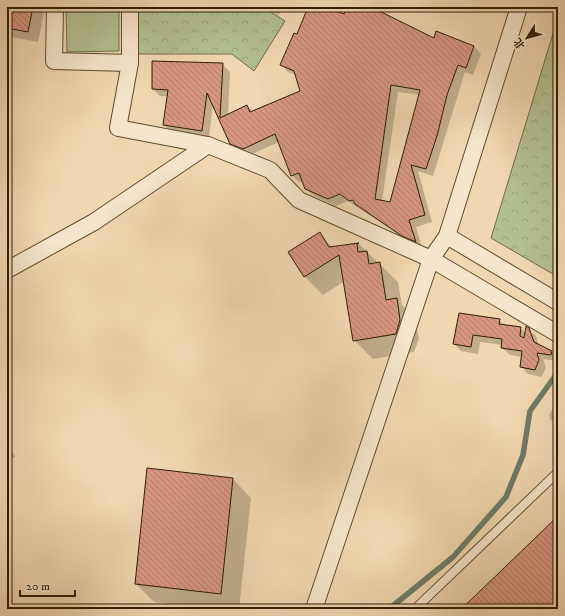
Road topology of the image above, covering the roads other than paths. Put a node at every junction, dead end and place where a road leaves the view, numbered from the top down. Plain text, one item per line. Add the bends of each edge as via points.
1 (55, 7) edge
2 (130, 7) edge
3 (519, 7) edge
4 (130, 63) junction
5 (208, 145) junction
6 (447, 236) junction
7 (431, 259) junction
8 (7, 270) edge
9 (558, 302) edge
10 (558, 334) edge
11 (558, 472) edge
12 (314, 609) edge
13 (415, 609) edge

1 - 4 street via 54,61
2 - 4 street
3 - 6 street
4 - 5 street via 118,128
5 - 7 street via 270,170 299,200
5 - 8 street via 94,222
6 - 7 street
6 - 9 street
7 - 10 street
7 - 12 street
11 - 13 lane

